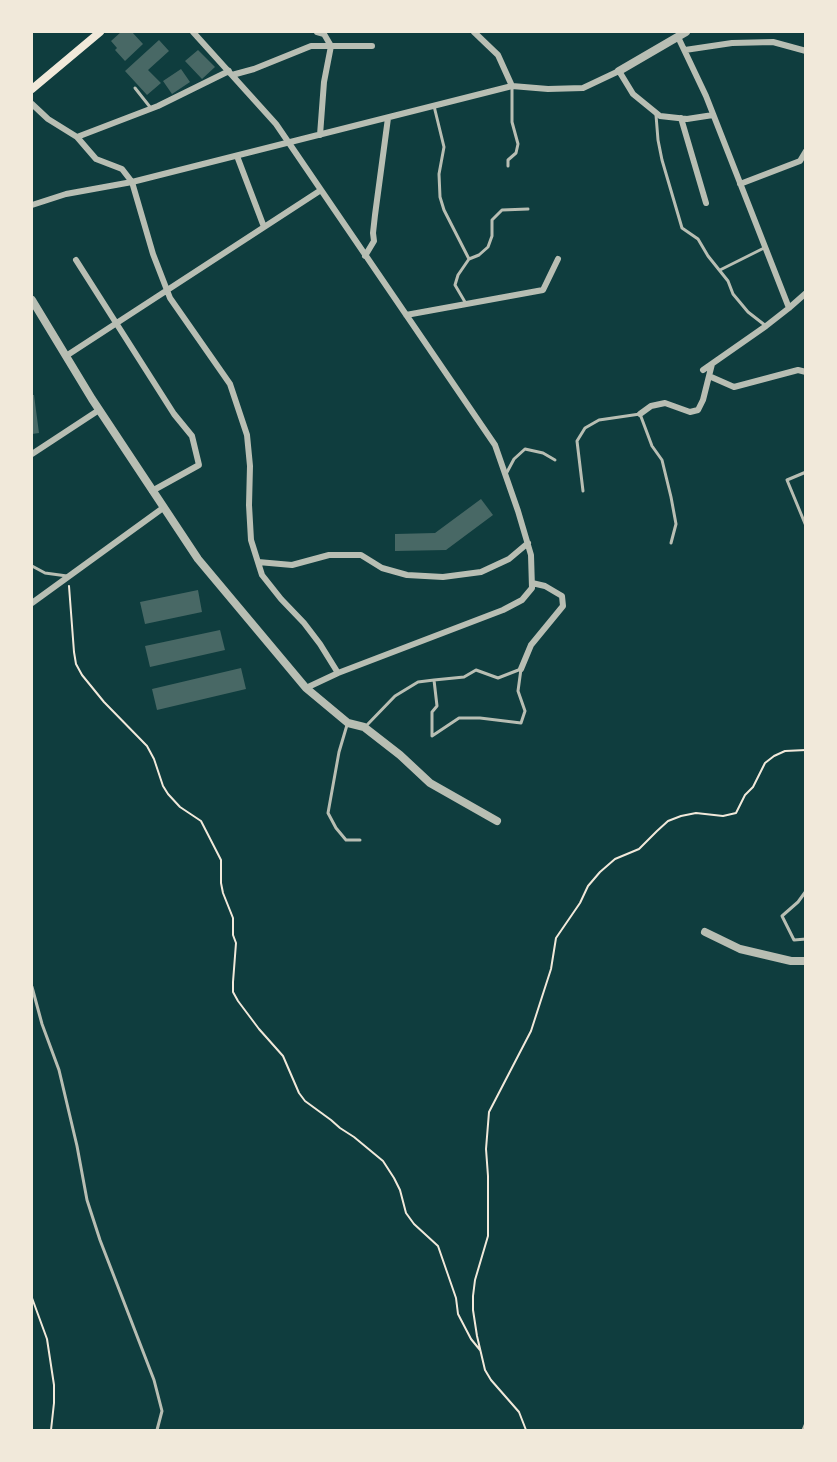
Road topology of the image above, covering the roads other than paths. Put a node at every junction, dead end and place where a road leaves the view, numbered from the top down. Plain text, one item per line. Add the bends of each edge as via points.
1 (100, 32) edge
2 (193, 32) edge
3 (317, 32) edge
4 (474, 32) edge
5 (686, 32) edge
6 (678, 37) junction
7 (331, 46) junction
8 (372, 46) dead end
9 (685, 50) junction
10 (806, 51) edge
11 (619, 71) junction
12 (230, 73) junction
13 (512, 86) junction
14 (135, 88) dead end
15 (32, 89) edge
16 (32, 104) edge
17 (434, 106) junction
18 (151, 109) junction
19 (658, 115) junction
20 (713, 116) junction
21 (388, 118) junction
22 (681, 118) junction
23 (320, 135) junction
24 (77, 137) junction
25 (289, 143) junction
26 (806, 151) edge
27 (237, 156) junction
28 (508, 166) dead end
29 (132, 182) junction
30 (740, 184) junction
31 (321, 190) junction
32 (706, 203) dead end
33 (32, 205) edge
34 (528, 209) dead end
35 (264, 227) junction
36 (765, 248) junction
37 (365, 256) junction
38 (558, 259) dead end
39 (76, 260) dead end
40 (469, 260) junction
41 (720, 270) junction
42 (167, 289) junction
43 (806, 293) edge
44 (32, 300) edge
45 (466, 304) junction
46 (789, 308) junction
47 (406, 315) junction
48 (116, 322) junction
49 (766, 326) junction
50 (66, 356) junction
51 (712, 363) junction
52 (703, 370) dead end
53 (806, 372) edge
54 (709, 376) junction
55 (99, 410) junction
56 (640, 414) junction
57 (32, 454) edge
58 (555, 459) dead end
59 (806, 472) edge
60 (506, 475) junction
61 (152, 491) junction
62 (583, 491) dead end
63 (164, 508) junction
64 (806, 526) edge
65 (528, 543) junction
66 (671, 543) dead end
67 (258, 562) junction
68 (32, 566) edge
69 (69, 579) junction
70 (532, 583) junction
71 (32, 603) edge
72 (521, 669) junction
73 (338, 673) junction
74 (434, 680) junction
75 (306, 688) junction
76 (348, 723) junction
77 (364, 727) junction
78 (497, 821) dead end
79 (360, 840) dead end
80 (806, 891) edge
81 (705, 932) dead end
82 (806, 939) edge
83 (806, 961) edge
84 (32, 987) edge
85 (806, 1423) edge
86 (157, 1431) edge
87 (803, 1431) edge

1 - 15 main road
2 - 12 street
3 - 7 street via 324,34
4 - 13 street via 498,55
5 - 6 street
6 - 9 street
6 - 11 street
7 - 8 street
7 - 12 street via 311,46 254,69
7 - 23 street
9 - 10 street via 773,42
9 - 20 street
11 - 13 street via 583,88
11 - 19 street via 633,94
12 - 18 street
12 - 25 street
13 - 17 street
13 - 28 lane via 512,122 518,144
14 - 18 lane
16 - 24 street
17 - 21 street
17 - 40 lane via 444,147 440,197
18 - 24 street
19 - 22 street
19 - 41 lane via 662,160 682,228 698,239
20 - 22 street
20 - 30 street
21 - 23 street
21 - 37 street via 374,241
22 - 32 street
23 - 25 street
24 - 29 street via 96,159 122,169
25 - 27 street
25 - 31 street
26 - 30 street via 800,161
27 - 29 street
27 - 35 street
29 - 33 street via 66,194
29 - 42 street
30 - 36 street
31 - 35 street
31 - 37 street
34 - 40 lane via 502,210 492,220 488,247
35 - 42 street
36 - 41 lane
36 - 46 street
37 - 47 street
38 - 45 street via 543,290
39 - 48 street
40 - 45 lane via 454,285
41 - 49 lane via 733,294
42 - 48 street
42 - 67 street via 230,384 247,435 251,540
43 - 46 street
44 - 50 street
45 - 47 street
46 - 49 street
47 - 60 street via 495,445
48 - 50 street
48 - 61 street via 192,436 199,465
49 - 51 street
50 - 55 street
51 - 52 street
51 - 54 street
53 - 54 street via 798,370 734,387
54 - 56 street via 698,410 665,403
55 - 57 street
55 - 61 street
56 - 62 lane via 599,420 585,428 577,441
56 - 66 lane via 662,460 671,497 676,524
58 - 60 lane via 525,449
59 - 64 lane via 787,480
60 - 65 street
61 - 63 street
63 - 69 street
63 - 75 street via 198,559
65 - 67 street via 509,559 481,572 442,577 407,575 382,568 361,555 329,555 291,565
65 - 70 street
67 - 73 street via 262,574 304,623
68 - 69 lane
69 - 71 street
70 - 72 street via 562,596 563,606 531,645
70 - 73 street via 522,600 503,610
72 - 74 lane via 498,678 476,670 464,677
72 - 74 lane via 518,691 525,711 520,723 459,717 432,736 432,712 437,706
73 - 75 street
74 - 77 lane via 418,682 395,696
75 - 76 street
76 - 77 street
76 - 79 lane via 328,813 346,840
77 - 78 street via 430,783
80 - 82 lane via 782,916 794,940
81 - 83 street via 740,950
84 - 86 lane via 59,1070 87,1200 154,1380 162,1411
85 - 87 lane

